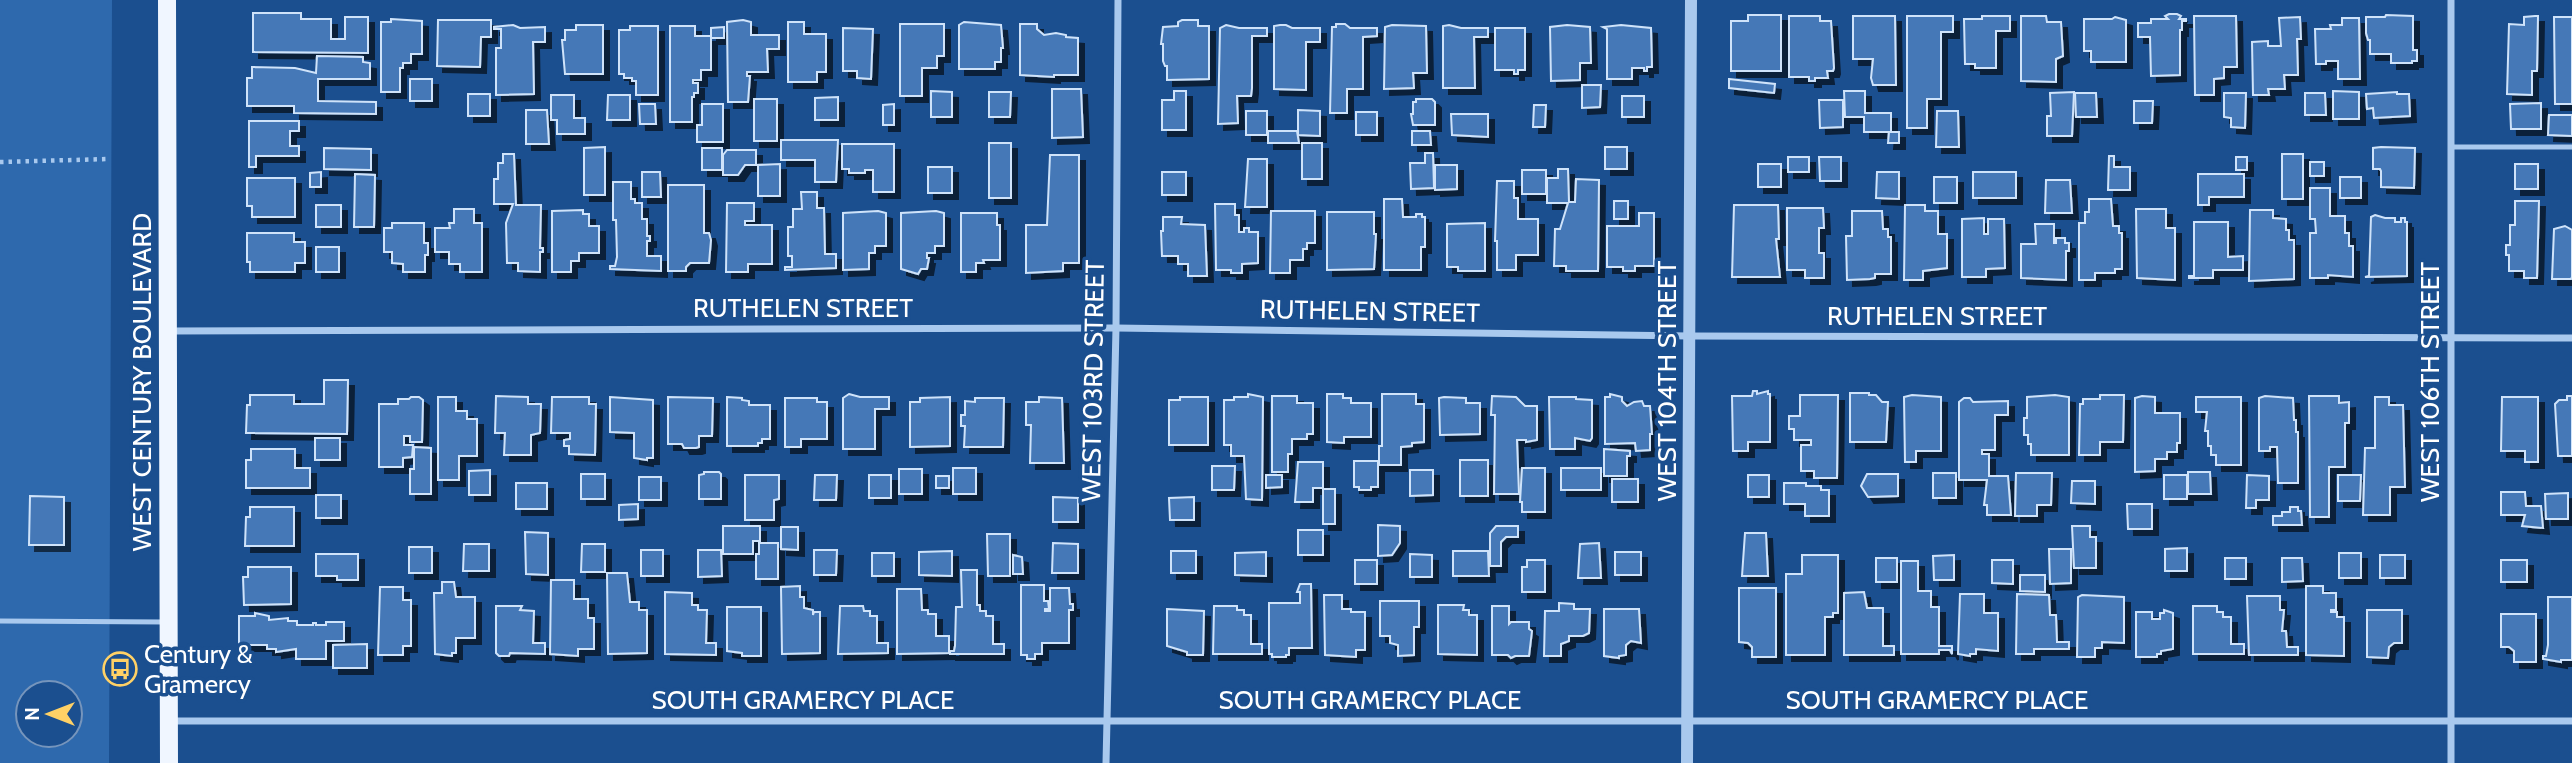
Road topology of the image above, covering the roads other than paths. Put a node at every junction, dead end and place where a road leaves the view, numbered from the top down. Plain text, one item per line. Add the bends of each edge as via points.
1 (167, 0) edge
2 (1118, 0) edge
3 (1691, 0) edge
4 (2451, 0) edge
5 (2451, 147) junction
6 (2572, 147) edge
7 (1116, 328) junction
8 (168, 331) junction
9 (1690, 336) junction
10 (2572, 338) edge
11 (2452, 339) junction
12 (0, 621) edge
13 (168, 622) junction
14 (1688, 720) junction
15 (169, 721) junction
16 (1106, 721) junction
17 (2451, 721) junction
18 (2572, 721) edge
19 (169, 763) edge
20 (1106, 763) edge
21 (1687, 763) edge
22 (2451, 763) edge

1 - 8 main road, WEST CENTURY BOULEVARD
2 - 7 street, WEST 103RD STREET
3 - 9 street, WEST 104TH STREET
4 - 5 street, WEST 106TH STREET
5 - 6 lane
5 - 11 street, WEST 106TH STREET
7 - 8 street, RUTHELEN STREET
7 - 9 street, RUTHELEN STREET
7 - 16 street, WEST 103RD STREET
8 - 13 main road, WEST CENTURY BOULEVARD
9 - 11 street, RUTHELEN STREET
9 - 14 street, WEST 104TH STREET
10 - 11 street, RUTHELEN STREET
11 - 17 street, WEST 106TH STREET
12 - 13 lane
13 - 15 main road, WEST CENTURY BOULEVARD
14 - 16 street, SOUTH GRAMERCY PLACE
14 - 17 street, SOUTH GRAMERCY PLACE
14 - 21 street, WEST 104TH STREET
15 - 16 street, SOUTH GRAMERCY PLACE
15 - 19 main road, WEST CENTURY BOULEVARD
16 - 20 street, WEST 103RD STREET
17 - 18 street, SOUTH GRAMERCY PLACE
17 - 22 street, WEST 106TH STREET

